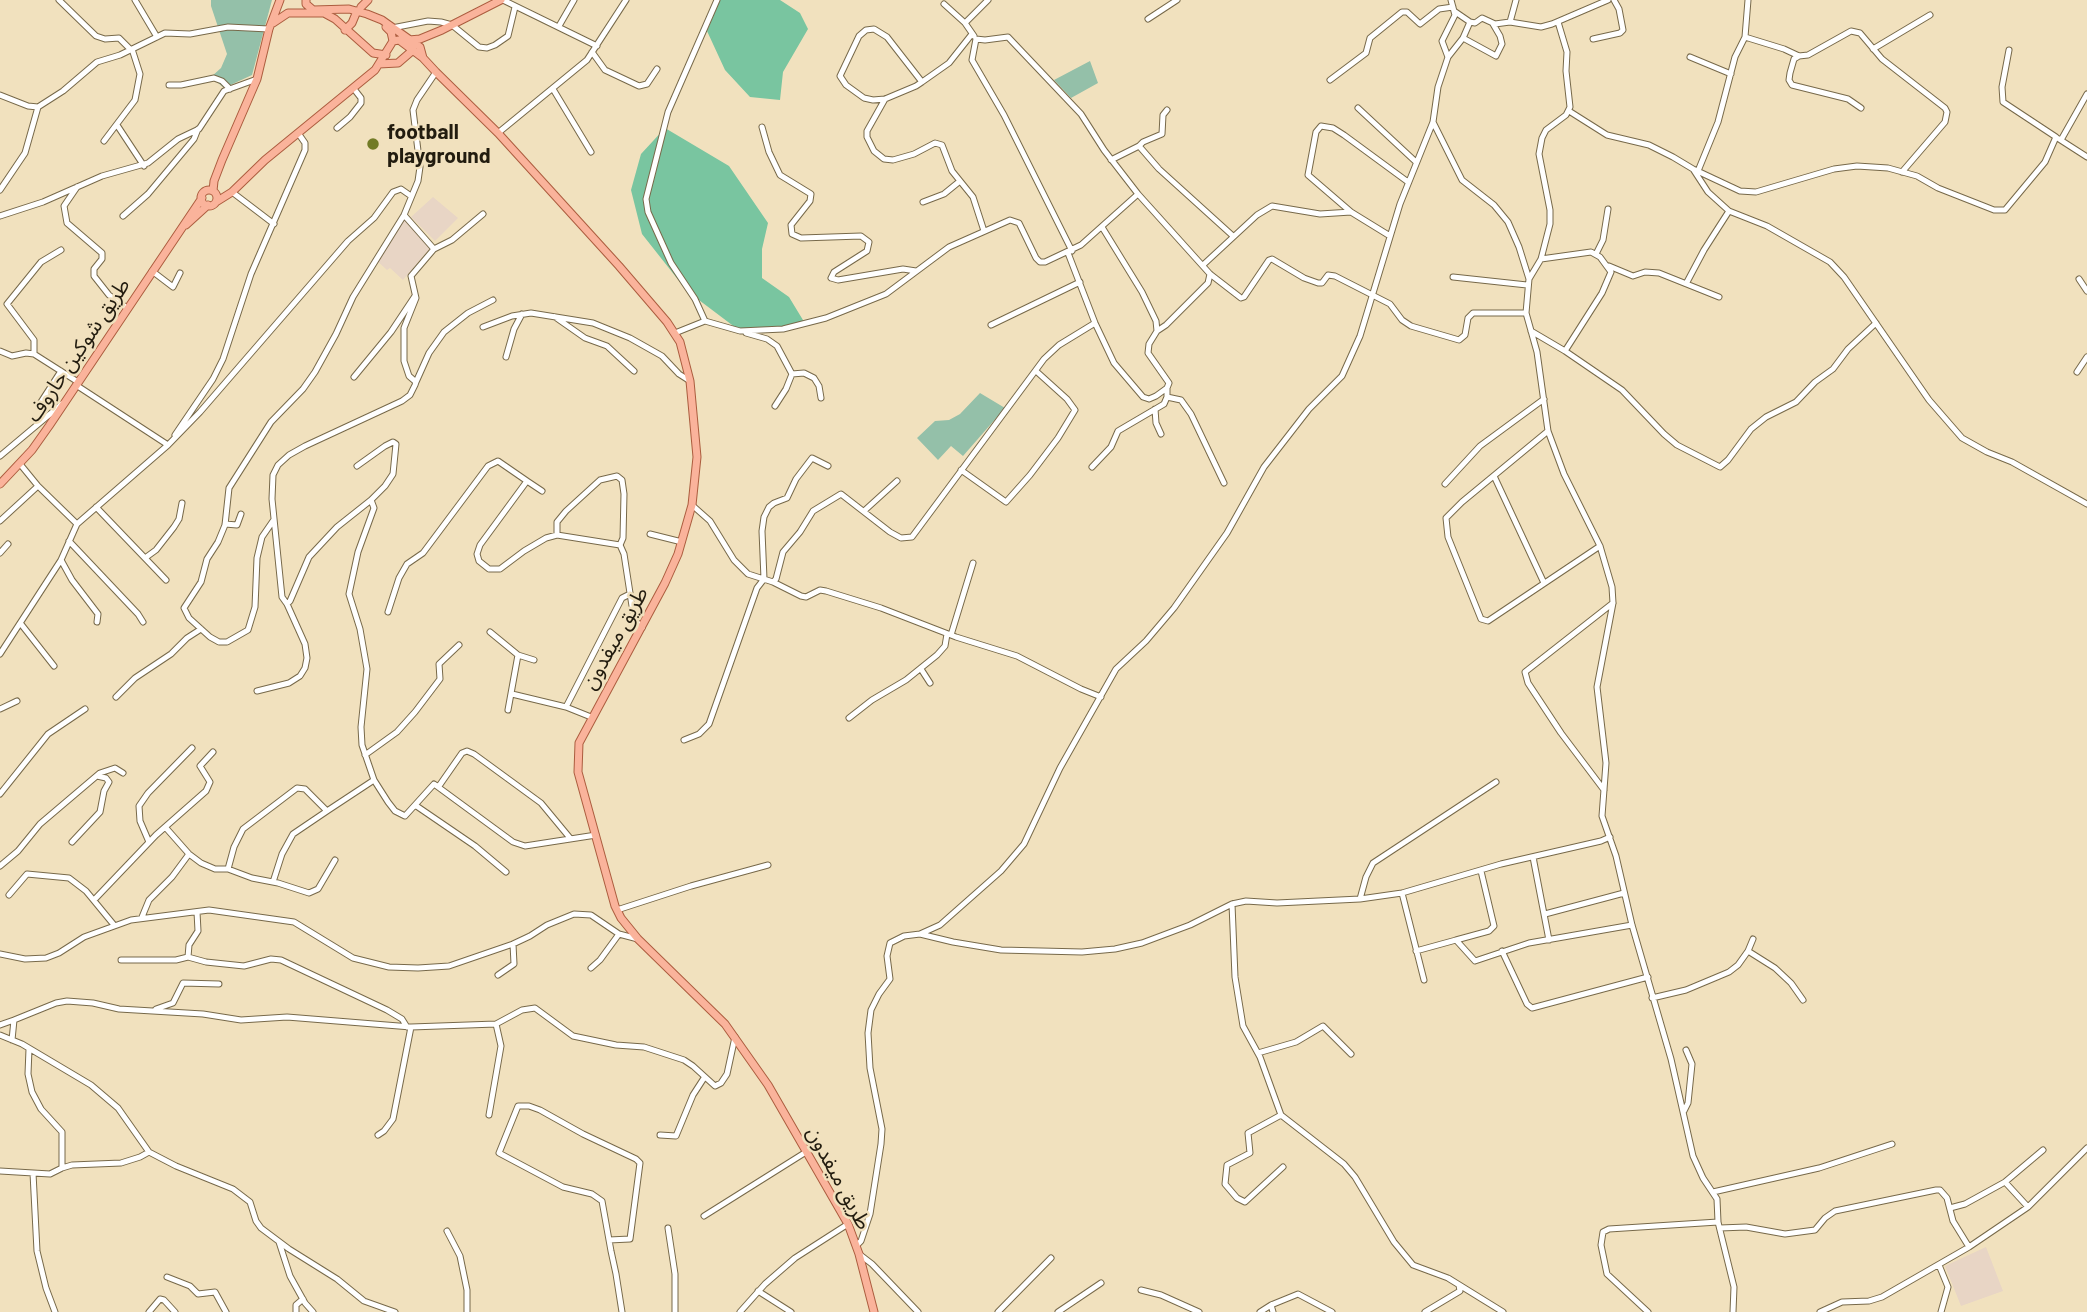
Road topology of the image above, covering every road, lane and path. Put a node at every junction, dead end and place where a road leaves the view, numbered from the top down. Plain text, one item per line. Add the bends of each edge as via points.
1 (59, 0) edge
2 (135, 0) edge
3 (368, 0) edge
4 (502, 0) edge
5 (574, 0) edge
6 (626, 0) edge
7 (717, 0) edge
8 (988, 0) edge
9 (1177, 0) edge
10 (1516, 0) edge
11 (1585, 0) edge
12 (1608, 0) edge
13 (1614, 0) edge
14 (1748, 0) edge
15 (279, 2) edge
16 (306, 2) edge
17 (491, 2) edge
18 (944, 4) dead end
19 (1453, 6) edge
20 (515, 7) junction
21 (339, 8) junction
22 (356, 9) junction
23 (1584, 9) junction
24 (293, 13) junction
25 (1930, 15) dead end
26 (335, 19) junction
27 (377, 19) junction
28 (1148, 19) dead end
29 (1470, 22) junction
30 (1510, 22) junction
31 (1558, 22) junction
32 (965, 23) junction
33 (1492, 23) junction
34 (452, 25) junction
35 (559, 26) junction
36 (392, 28) junction
37 (269, 29) junction
38 (345, 30) junction
39 (430, 34) junction
40 (974, 36) junction
41 (157, 37) junction
42 (1745, 37) junction
43 (1463, 38) junction
44 (1593, 39) dead end
45 (409, 40) junction
46 (393, 41) junction
47 (597, 46) junction
48 (131, 49) junction
49 (413, 50) junction
50 (1873, 50) junction
51 (2009, 50) dead end
52 (592, 52) junction
53 (373, 53) junction
54 (386, 55) junction
55 (423, 55) junction
56 (1799, 56) junction
57 (1447, 57) junction
58 (1690, 57) dead end
59 (379, 65) junction
60 (657, 69) dead end
61 (436, 72) junction
62 (1731, 74) junction
63 (257, 79) junction
64 (1330, 80) dead end
65 (922, 82) junction
66 (169, 85) dead end
67 (230, 89) junction
68 (354, 89) junction
69 (553, 89) junction
70 (2087, 93) edge
71 (0, 94) edge
72 (885, 99) junction
73 (38, 107) junction
74 (1358, 108) dead end
75 (1861, 108) dead end
76 (1167, 110) dead end
77 (1569, 111) junction
78 (1433, 122) junction
79 (117, 125) junction
80 (762, 127) dead end
81 (337, 128) dead end
82 (199, 129) junction
83 (298, 133) junction
84 (498, 133) junction
85 (2058, 139) junction
86 (104, 141) dead end
87 (1139, 146) junction
88 (591, 152) dead end
89 (2087, 157) edge
90 (1111, 160) junction
91 (1416, 162) junction
92 (144, 166) junction
93 (1695, 170) junction
94 (1902, 172) junction
95 (960, 181) junction
96 (1408, 183) junction
97 (77, 187) junction
98 (0, 190) edge
99 (232, 192) junction
100 (209, 193) junction
101 (1138, 194) junction
102 (411, 196) junction
103 (923, 202) dead end
104 (212, 204) junction
105 (1608, 209) dead end
106 (1729, 211) junction
107 (1351, 212) junction
108 (483, 214) dead end
109 (404, 215) junction
110 (0, 216) edge
111 (123, 216) dead end
112 (274, 224) junction
113 (1102, 227) junction
114 (180, 231) junction
115 (984, 231) junction
116 (1233, 236) junction
117 (1390, 236) junction
118 (434, 249) junction
119 (61, 250) dead end
120 (1070, 252) junction
121 (1596, 254) junction
122 (1541, 259) junction
123 (1203, 265) junction
124 (1609, 266) junction
125 (152, 271) junction
126 (916, 271) junction
127 (180, 273) dead end
128 (1210, 274) junction
129 (1453, 277) dead end
130 (2078, 279) dead end
131 (1080, 282) junction
132 (1528, 282) junction
133 (1687, 282) junction
134 (2087, 291) edge
135 (416, 295) junction
136 (1373, 296) junction
137 (1718, 297) dead end
138 (494, 300) dead end
139 (127, 309) junction
140 (1526, 313) junction
141 (522, 314) junction
142 (553, 315) junction
143 (705, 321) junction
144 (1095, 323) junction
145 (1876, 323) junction
146 (991, 325) dead end
147 (483, 327) dead end
148 (740, 331) junction
149 (1157, 331) junction
150 (1531, 331) junction
151 (676, 333) junction
152 (0, 351) edge
153 (1565, 351) junction
154 (34, 354) junction
155 (506, 357) dead end
156 (2087, 357) edge
157 (219, 366) junction
158 (61, 371) junction
159 (1036, 371) junction
160 (634, 372) dead end
161 (2077, 372) dead end
162 (792, 374) junction
163 (233, 377) junction
164 (354, 377) dead end
165 (690, 381) junction
166 (416, 382) junction
167 (77, 383) junction
168 (1167, 388) junction
169 (1167, 397) junction
170 (821, 398) dead end
171 (1544, 399) junction
172 (41, 402) dead end
173 (65, 402) junction
174 (775, 406) dead end
175 (1154, 409) junction
176 (1548, 431) junction
177 (1161, 434) dead end
178 (169, 443) junction
179 (0, 456) edge
180 (20, 464) junction
181 (357, 466) dead end
182 (828, 466) dead end
183 (1092, 467) dead end
184 (961, 470) junction
185 (1494, 476) junction
186 (527, 481) junction
187 (897, 481) dead end
188 (1224, 483) dead end
189 (0, 484) edge
190 (1445, 484) dead end
191 (38, 486) junction
192 (542, 491) dead end
193 (371, 500) junction
194 (183, 503) dead end
195 (2087, 504) edge
196 (692, 505) junction
197 (96, 507) junction
198 (864, 511) junction
199 (241, 514) dead end
200 (0, 521) edge
201 (273, 522) junction
202 (77, 524) junction
203 (225, 524) junction
204 (650, 534) dead end
205 (557, 535) junction
206 (69, 541) junction
207 (682, 542) junction
208 (8, 544) dead end
209 (620, 545) junction
210 (1600, 546) junction
211 (0, 553) edge
212 (145, 558) junction
213 (61, 560) junction
214 (973, 563) dead end
215 (764, 579) junction
216 (166, 580) dead end
217 (773, 582) junction
218 (1544, 583) junction
219 (630, 594) junction
220 (1613, 603) junction
221 (287, 604) junction
222 (388, 612) dead end
223 (97, 622) dead end
224 (143, 622) dead end
225 (21, 624) junction
226 (642, 628) junction
227 (201, 629) junction
228 (490, 632) dead end
229 (949, 634) junction
230 (459, 645) dead end
231 (0, 654) edge
232 (518, 655) junction
233 (534, 660) dead end
234 (54, 666) dead end
235 (921, 669) junction
236 (930, 683) dead end
237 (257, 691) dead end
238 (512, 694) junction
239 (1101, 696) junction
240 (116, 697) dead end
241 (17, 701) dead end
242 (566, 707) junction
243 (0, 709) edge
244 (85, 709) dead end
245 (508, 710) dead end
246 (591, 717) junction
247 (849, 718) dead end
248 (684, 740) dead end
249 (192, 748) dead end
250 (213, 752) dead end
251 (365, 755) junction
252 (123, 773) dead end
253 (97, 776) junction
254 (374, 780) junction
255 (1496, 782) dead end
256 (439, 786) junction
257 (1605, 791) junction
258 (0, 794) edge
259 (415, 805) junction
260 (327, 811) junction
261 (166, 828) junction
262 (597, 835) junction
263 (1609, 837) junction
264 (570, 838) junction
265 (72, 842) dead end
266 (149, 842) junction
267 (189, 854) junction
268 (1532, 858) junction
269 (335, 860) dead end
270 (768, 865) dead end
271 (0, 866) edge
272 (228, 869) junction
273 (1481, 871) junction
274 (506, 872) dead end
275 (273, 882) junction
276 (1402, 893) junction
277 (1624, 893) junction
278 (9, 895) dead end
279 (1360, 899) junction
280 (94, 900) junction
281 (1232, 904) junction
282 (617, 910) junction
283 (197, 912) junction
284 (1545, 914) junction
285 (142, 917) junction
286 (114, 925) junction
287 (1632, 925) junction
288 (619, 934) junction
289 (920, 934) junction
290 (638, 939) junction
291 (1753, 939) dead end
292 (1456, 940) junction
293 (1549, 940) junction
294 (513, 944) junction
295 (1502, 950) junction
296 (1416, 951) junction
297 (1748, 951) junction
298 (0, 954) edge
299 (188, 957) junction
300 (121, 960) dead end
301 (591, 968) dead end
302 (499, 975) dead end
303 (1648, 977) junction
304 (1424, 980) dead end
305 (219, 984) dead end
306 (1652, 998) junction
307 (1803, 1000) dead end
308 (153, 1011) junction
309 (14, 1020) junction
310 (496, 1024) junction
311 (0, 1025) edge
312 (409, 1027) junction
313 (0, 1035) edge
314 (735, 1037) junction
315 (12, 1040) junction
316 (29, 1049) junction
317 (1686, 1050) dead end
318 (1258, 1053) junction
319 (1351, 1054) dead end
320 (704, 1077) junction
321 (1683, 1112) junction
322 (489, 1115) dead end
323 (1281, 1115) junction
324 (378, 1135) dead end
325 (660, 1135) dead end
326 (1892, 1144) dead end
327 (2087, 1148) edge
328 (2043, 1150) dead end
329 (149, 1152) junction
330 (806, 1152) junction
331 (1283, 1167) dead end
332 (62, 1168) junction
333 (0, 1171) edge
334 (33, 1173) junction
335 (2005, 1182) junction
336 (1713, 1192) junction
337 (2028, 1207) junction
338 (1950, 1208) junction
339 (704, 1216) dead end
340 (848, 1224) junction
341 (1719, 1225) junction
342 (668, 1228) dead end
343 (447, 1231) dead end
344 (609, 1240) junction
345 (279, 1242) junction
346 (1969, 1247) junction
347 (857, 1250) junction
348 (1051, 1258) dead end
349 (1939, 1265) junction
350 (167, 1277) dead end
351 (1101, 1283) dead end
352 (1459, 1285) junction
353 (1141, 1290) dead end
354 (758, 1291) junction
355 (303, 1299) junction
356 (1272, 1309) edge
357 (1435, 1310) edge
358 (55, 1312) edge
359 (149, 1312) edge
360 (175, 1312) edge
361 (226, 1312) edge
362 (296, 1312) edge
363 (313, 1312) edge
364 (395, 1312) edge
365 (467, 1312) edge
366 (622, 1312) edge
367 (675, 1312) edge
368 (740, 1312) edge
369 (791, 1312) edge
370 (874, 1312) edge
371 (918, 1312) edge
372 (998, 1312) edge
373 (1058, 1312) edge
374 (1199, 1312) edge
375 (1260, 1312) edge
376 (1332, 1312) edge
377 (1425, 1312) edge
378 (1503, 1312) edge
379 (1648, 1312) edge
380 (1733, 1312) edge
381 (1820, 1312) edge
382 (1941, 1312) edge

1 - 48 street via 96,36 119,38
2 - 41 street
3 - 22 main road
4 - 17 main road
4 - 20 street
5 - 35 street
6 - 47 street
7 - 143 street via 668,112 646,199 671,263
8 - 32 street
9 - 28 street
10 - 30 street
11 - 23 street
12 - 23 street
13 - 44 street via 1623,30
14 - 42 street
15 - 24 main road via 283,11
15 - 37 main road, طريق شوكين حاروف
16 - 21 main road via 313,9
16 - 24 main road
17 - 34 main road
18 - 32 street
19 - 29 street
19 - 57 street via 1451,26 1442,41
19 - 64 street via 1439,9 1420,24 1402,12 1370,38 1366,53
20 - 34 street via 508,36 495,46 479,47
20 - 35 street
21 - 22 main road
21 - 26 main road
22 - 27 main road, طريق ميفدون
22 - 38 main road
23 - 31 street
24 - 26 main road via 324,13
24 - 37 main road via 279,18
25 - 50 street
26 - 38 main road
27 - 36 main road, طريق ميفدون
27 - 46 main road
29 - 33 street via 1483,18
29 - 43 street
30 - 31 street via 1541,27
30 - 33 street
31 - 77 street via 1567,51
32 - 40 street
33 - 43 street via 1501,41 1496,56
34 - 36 street via 428,21
34 - 39 main road
35 - 47 street
36 - 45 main road, طريق ميفدون
37 - 41 street via 228,27
37 - 63 main road, طريق شوكين حاروف
38 - 53 main road
39 - 45 main road
39 - 55 main road
40 - 65 street
40 - 90 street via 985,40 1008,37 1081,114
40 - 120 street via 972,60
41 - 48 street
42 - 56 street
42 - 62 street
43 - 57 street
45 - 55 main road, طريق ميفدون
46 - 49 main road
46 - 54 main road, طريق شوكين حاروف
47 - 52 street
48 - 73 street via 97,62
48 - 79 street via 139,67 139,82 135,100
49 - 55 main road
49 - 59 main road via 398,63
50 - 56 street via 1855,30
50 - 94 street via 1947,112 1945,122
51 - 85 street via 2003,102
52 - 60 street via 605,70 639,86 645,86
52 - 69 street
53 - 54 main road
53 - 59 main road
54 - 59 main road, طريق شوكين حاروف
55 - 61 main road, طريق ميفدون
56 - 75 street via 1790,73 1792,85 1848,99
57 - 78 street
58 - 62 street
59 - 68 main road, طريق شوكين حاروف
61 - 84 main road, طريق ميفدون
61 - 102 street via 414,110 420,167
62 - 93 street via 1718,122
63 - 67 street
63 - 100 main road, طريق شوكين حاروف
65 - 72 street
65 - 72 street via 887,37 866,30 840,76 864,98
66 - 67 street via 214,78
67 - 82 street via 220,94
68 - 81 street via 361,103
68 - 83 main road, طريق شوكين حاروف
69 - 84 street
69 - 88 street
70 - 85 street
71 - 73 street
72 - 95 street via 867,131 874,151 893,160 939,144
73 - 98 street via 25,153
74 - 91 street
76 - 87 street via 1162,134
77 - 93 street via 1607,135 1649,145
77 - 122 street via 1546,130 1540,149 1551,218
78 - 91 street
78 - 132 street via 1462,180 1508,222
79 - 86 street
79 - 92 street
80 - 126 street via 780,175 811,194 791,225 792,234 801,238 861,236 869,242 867,251 831,278 838,281 902,269
82 - 92 street
82 - 111 street via 148,194
83 - 99 main road, طريق شوكين حاروف
83 - 112 street via 305,150
84 - 151 main road, طريق ميفدون
85 - 89 street
85 - 94 street via 2045,162 2001,211
87 - 90 street
87 - 116 street
90 - 101 street
91 - 96 street
92 - 97 street
93 - 94 street via 1740,191 1756,192 1857,166
93 - 106 street via 1708,192
95 - 103 street
95 - 115 street via 973,197
96 - 107 street via 1344,135 1321,126 1308,175
96 - 117 street
97 - 110 street
97 - 139 street via 64,206 67,223 102,254 94,276
99 - 100 main road
99 - 104 main road, طريق شوكين حاروف
99 - 112 street
100 - 104 main road via 217,197
100 - 104 main road via 204,203
100 - 114 main road, طريق شوكين حاروف
101 - 113 street
101 - 123 street
102 - 109 street
102 - 163 street via 401,189 389,197
104 - 114 main road, طريق شوكين حاروف
105 - 121 street
106 - 133 street
106 - 145 street via 1767,226 1829,262
107 - 116 street via 1320,214 1272,205
107 - 117 street
108 - 118 street
109 - 118 street
109 - 203 street via 358,287 315,372 271,422 230,484
112 - 157 street
113 - 120 street
113 - 149 street via 1142,292
114 - 125 main road, طريق شوكين حاروف
115 - 120 street via 1014,219 1040,262
115 - 126 street via 949,247
116 - 123 street
117 - 136 street
118 - 135 street via 411,276
119 - 154 street via 41,262 7,304 34,340
120 - 131 street
121 - 122 street
121 - 124 street
122 - 132 street
123 - 128 street
124 - 133 street via 1633,276 1650,272
124 - 153 street via 1606,286
125 - 127 street via 173,287
125 - 139 main road, طريق شوكين حاروف
126 - 148 street via 886,294 834,316 783,329
128 - 136 street via 1242,298 1272,259 1309,281 1320,283 1332,274
128 - 149 street via 1209,283
129 - 132 street
130 - 134 street
131 - 144 street
131 - 146 street
132 - 140 street
133 - 137 street
135 - 164 street
135 - 166 street via 403,337 406,370
136 - 140 street via 1390,304 1406,323 1456,340 1463,338 1473,313
136 - 239 street via 1342,376 1309,409 1264,467 1200,573 1146,641 1115,669
138 - 166 street via 444,332
139 - 167 main road, طريق شوكين حاروف
140 - 150 street
141 - 142 street
141 - 147 street
141 - 155 street
142 - 160 street via 585,338 607,346
142 - 165 street via 593,323 630,338
143 - 148 street
143 - 151 street
144 - 159 street via 1059,345
144 - 168 street via 1114,363 1140,395 1149,399
145 - 153 street via 1796,402 1751,429 1720,467 1677,445 1622,390
145 - 195 street via 1929,400 1962,438
148 - 162 street via 777,346
149 - 168 street via 1148,353 1167,378
150 - 153 street
150 - 171 street
151 - 165 main road, طريق ميفدون
152 - 154 street via 12,356
154 - 158 street
156 - 161 street
157 - 163 street
157 - 178 street
158 - 167 street
158 - 172 street
159 - 184 street
159 - 184 street via 1075,411 1030,475 1006,502
162 - 170 street via 814,378
162 - 174 street
163 - 178 street
165 - 196 main road, طريق ميفدون via 697,457
166 - 201 street via 413,392 402,401 282,460 274,475
167 - 173 main road, طريق شوكين حاروف
167 - 178 street
168 - 169 street
169 - 175 street
169 - 188 street via 1181,400 1191,414
171 - 176 street
171 - 190 street via 1480,446
173 - 179 street
173 - 180 main road, طريق شوكين حاروف
175 - 177 street
175 - 183 street via 1118,431 1111,447
176 - 185 street
176 - 210 street
178 - 197 street
180 - 189 main road, طريق شوكين حاروف
180 - 191 street
181 - 193 street via 385,446 396,444 393,474
182 - 215 street via 812,458 787,498 769,508 762,531
184 - 198 street via 908,539 890,532
185 - 218 street
185 - 218 street via 1448,515 1446,522 1478,613 1488,621
186 - 192 street
186 - 205 street via 480,545 479,561 489,569 500,569
186 - 222 street via 498,461 488,466 423,553 407,564
187 - 198 street
191 - 200 street
191 - 202 street
193 - 221 street via 314,552
193 - 251 street via 374,508 349,590 367,669 361,727
194 - 212 street via 174,527
196 - 207 main road, طريق ميفدون
196 - 215 street via 714,527 740,568
197 - 202 street
197 - 212 street
198 - 217 street via 841,494 813,511 783,552
199 - 203 street via 237,525
201 - 221 street via 282,597
201 - 227 street via 262,537 257,558 255,607 248,630 223,643
202 - 206 street
203 - 227 street via 201,582 184,608
204 - 207 street
205 - 209 street
205 - 209 street via 557,522 566,511 600,480 617,475 624,494
206 - 213 street
206 - 224 street
207 - 226 main road, طريق ميفدون
208 - 211 street
209 - 219 street
210 - 218 street
210 - 220 street
212 - 216 street
213 - 223 street via 98,614
213 - 225 street
214 - 229 street
215 - 217 street
215 - 248 street via 709,724
217 - 229 street via 806,597 826,591
219 - 226 street via 634,619
219 - 242 street via 622,598
220 - 257 street via 1597,687 1606,756
220 - 257 street via 1525,672 1561,733
221 - 237 street via 305,645 305,668 289,683
225 - 231 street
225 - 234 street
226 - 246 main road, طريق ميفدون
227 - 240 street
228 - 232 street
229 - 235 street via 945,646
229 - 239 street via 1017,656
230 - 251 street via 439,664 440,679 415,712
232 - 233 street
232 - 238 street
235 - 236 street
235 - 247 street
238 - 242 street
238 - 245 street
239 - 289 street via 1024,844 947,920
241 - 243 street
242 - 246 street
244 - 258 street via 48,734
246 - 262 main road, طريق ميفدون via 579,743 577,764
249 - 266 street via 139,806
250 - 261 street via 200,766 209,787
251 - 254 street
252 - 253 street via 111,768
253 - 265 street via 108,782 100,813
253 - 271 street via 40,824
254 - 259 street via 400,814 405,816
254 - 260 street
255 - 279 street via 1373,863
256 - 259 street via 430,787
256 - 264 street via 513,842 532,847
256 - 264 street via 467,751 541,803
257 - 263 street via 1602,816
259 - 274 street
260 - 272 street via 310,792 296,789 243,830
260 - 275 street via 293,834
261 - 266 street
261 - 267 street
262 - 264 street
262 - 282 main road, طريق ميفدون
263 - 268 street
263 - 277 street
266 - 280 street
267 - 272 street via 208,867
267 - 285 street via 149,901
268 - 273 street
268 - 284 street
269 - 275 street via 312,893
270 - 282 street
272 - 275 street
273 - 276 street
273 - 292 street via 1494,926
276 - 279 street
276 - 296 street
277 - 284 street
277 - 287 street
278 - 280 street via 24,876 36,873 73,880
279 - 281 street
280 - 286 street
281 - 289 street via 1190,925 1115,949 1002,950
281 - 318 street via 1241,1020
282 - 290 main road, طريق ميفدون
283 - 285 street
283 - 294 street via 226,911 295,922 353,958 389,967 449,966
283 - 299 street via 198,931 189,944
284 - 293 street
285 - 286 street
286 - 298 street via 46,958
287 - 293 street
287 - 303 street
288 - 290 street
288 - 294 street via 591,915 574,914
288 - 301 street
289 - 347 street via 890,943 890,979 874,1002 869,1020 869,1058 881,1144 870,1214
290 - 314 main road, طريق ميفدون
291 - 297 street
292 - 295 street via 1475,961
292 - 296 street
293 - 295 street
294 - 302 street via 513,964
295 - 303 street via 1532,1008
296 - 304 street
297 - 306 street via 1729,972
297 - 307 street via 1775,968
299 - 300 street
299 - 312 street via 238,966 281,960 387,1010
303 - 306 street
305 - 308 street via 183,983 173,1003
306 - 321 street
308 - 309 street via 67,1001
308 - 312 street
309 - 311 street
309 - 315 street
310 - 312 street
310 - 320 street via 535,1008 573,1036 644,1047 684,1060
310 - 322 street via 500,1046
312 - 324 street via 393,1119
313 - 315 street
314 - 320 street via 721,1083 715,1086
314 - 330 main road, طريق ميفدون
315 - 316 street
316 - 329 street via 111,1101
316 - 332 street via 33,1092 41,1109 62,1132
317 - 321 street via 1692,1064
318 - 319 street via 1296,1042 1323,1026
318 - 323 street
320 - 325 street via 677,1135
321 - 336 street via 1693,1156
323 - 331 street via 1248,1133 1250,1153 1227,1165 1225,1184 1245,1202
323 - 352 street via 1355,1177 1413,1265
326 - 336 street via 1829,1166
327 - 337 street
328 - 335 street
329 - 332 street via 115,1164
329 - 345 street via 244,1196 261,1228
330 - 339 street
330 - 340 main road, طريق ميفدون
332 - 334 street via 50,1174
333 - 334 street
334 - 358 street via 37,1251
335 - 337 street
335 - 338 street via 1965,1205
336 - 341 street
337 - 346 street
338 - 341 street via 1947,1198 1936,1190 1835,1211 1815,1230 1785,1234
338 - 346 street
340 - 347 main road, طريق ميفدون
340 - 354 street via 802,1252
341 - 379 street via 1609,1228 1603,1232 1607,1274
341 - 380 street via 1734,1286
342 - 367 street
343 - 365 street via 460,1256
344 - 344 street via 599,1197 563,1187 499,1153 518,1105 540,1110 639,1163 630,1239
344 - 366 street
345 - 355 street
345 - 364 street via 364,1301
346 - 349 street
347 - 370 main road, طريق ميفدون
347 - 371 street
348 - 372 street
349 - 381 street via 1882,1297 1842,1302
349 - 382 street via 1948,1287
350 - 361 street via 198,1294 215,1292
351 - 373 street
352 - 357 street via 1460,1291
352 - 378 street
353 - 374 street
354 - 368 street
354 - 369 street
355 - 362 street
355 - 363 street
356 - 375 street
356 - 376 street via 1301,1294
357 - 377 street
359 - 360 street via 160,1299

